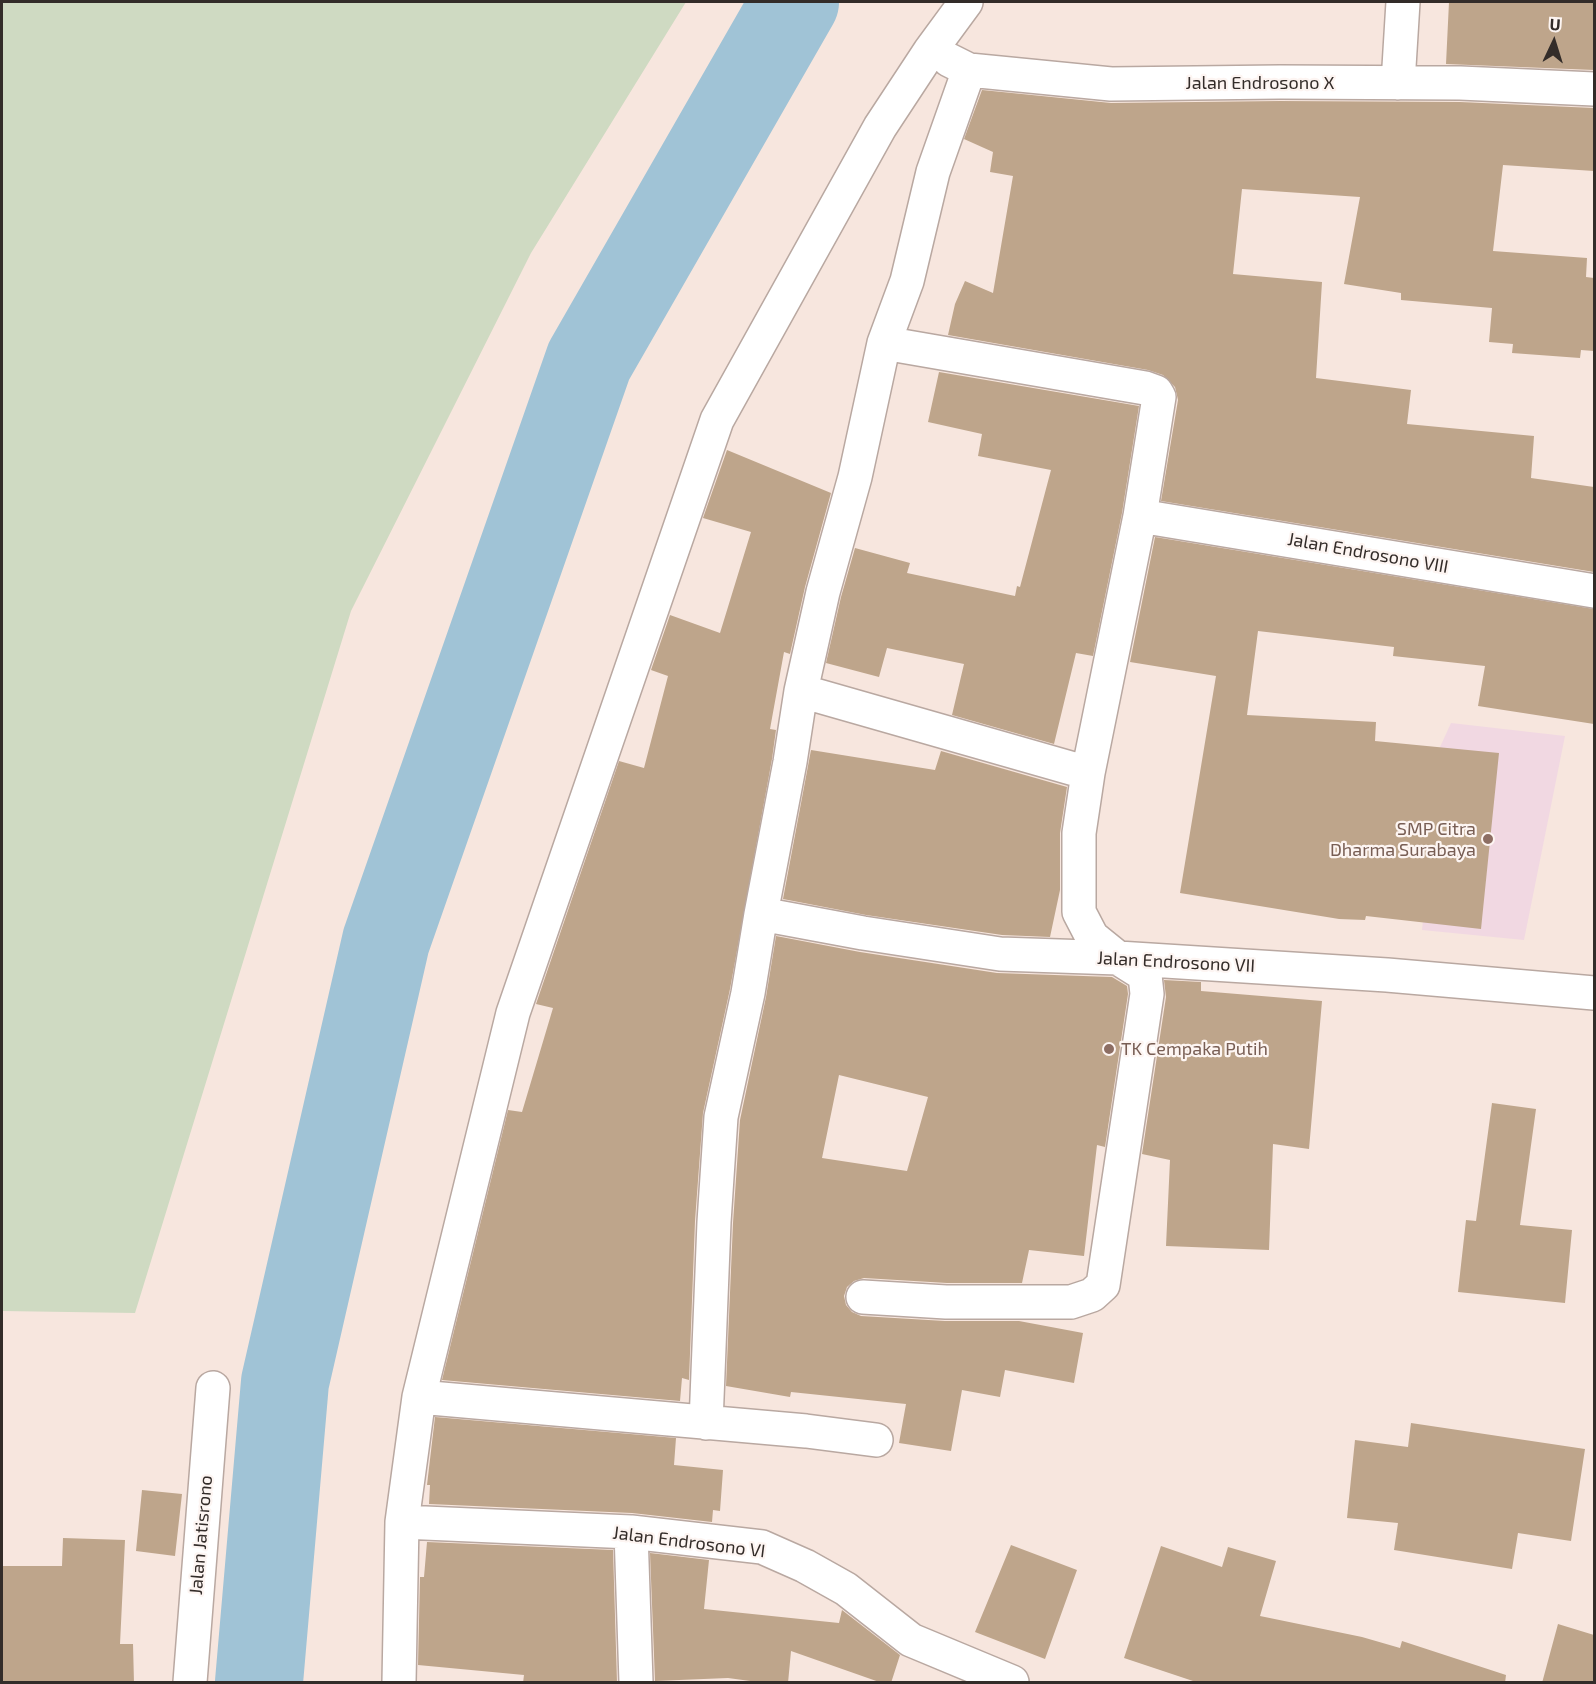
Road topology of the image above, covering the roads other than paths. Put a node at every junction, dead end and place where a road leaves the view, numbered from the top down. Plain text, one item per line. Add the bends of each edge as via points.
1 (966, 2) edge
2 (1404, 2) edge
3 (930, 51) junction
4 (969, 70) junction
5 (1398, 82) junction
6 (1594, 89) edge
7 (884, 343) junction
8 (1140, 516) junction
9 (1594, 591) edge
10 (801, 691) junction
11 (1088, 773) junction
12 (761, 914) junction
13 (1118, 958) junction
14 (1594, 993) edge
15 (863, 1297) dead end
16 (213, 1388) dead end
17 (419, 1397) junction
18 (706, 1423) junction
19 (876, 1440) dead end
20 (402, 1522) junction
21 (631, 1533) junction
22 (190, 1683) edge
23 (399, 1683) edge
24 (636, 1683) edge
25 (1012, 1683) edge

1 - 3 street
2 - 5 street
3 - 4 street, Jalan Endrosono X
3 - 17 street via 880,127 717,420 513,1013
4 - 5 street, Jalan Endrosono X via 1111,84
4 - 7 street via 933,172 907,280
5 - 6 street, Jalan Endrosono X
7 - 8 street via 1156,392 1159,397
7 - 10 street via 858,466
8 - 9 street, Jalan Endrosono VIII
8 - 11 street
10 - 11 street
10 - 12 street
11 - 13 street via 1079,833 1079,912 1092,937
12 - 13 street, Jalan Endrosono VII via 1000,954
12 - 18 street via 721,1118
13 - 14 street, Jalan Endrosono VII
13 - 15 street via 1145,975 1147,994 1103,1286 1092,1295 1071,1302 946,1302
16 - 22 street, Jalan Jatisrono
17 - 18 street
17 - 20 street
18 - 19 street
20 - 21 street, Jalan Endrosono VI
20 - 23 street
21 - 24 street
21 - 25 street, Jalan Endrosono VI via 762,1547 846,1588 911,1640

